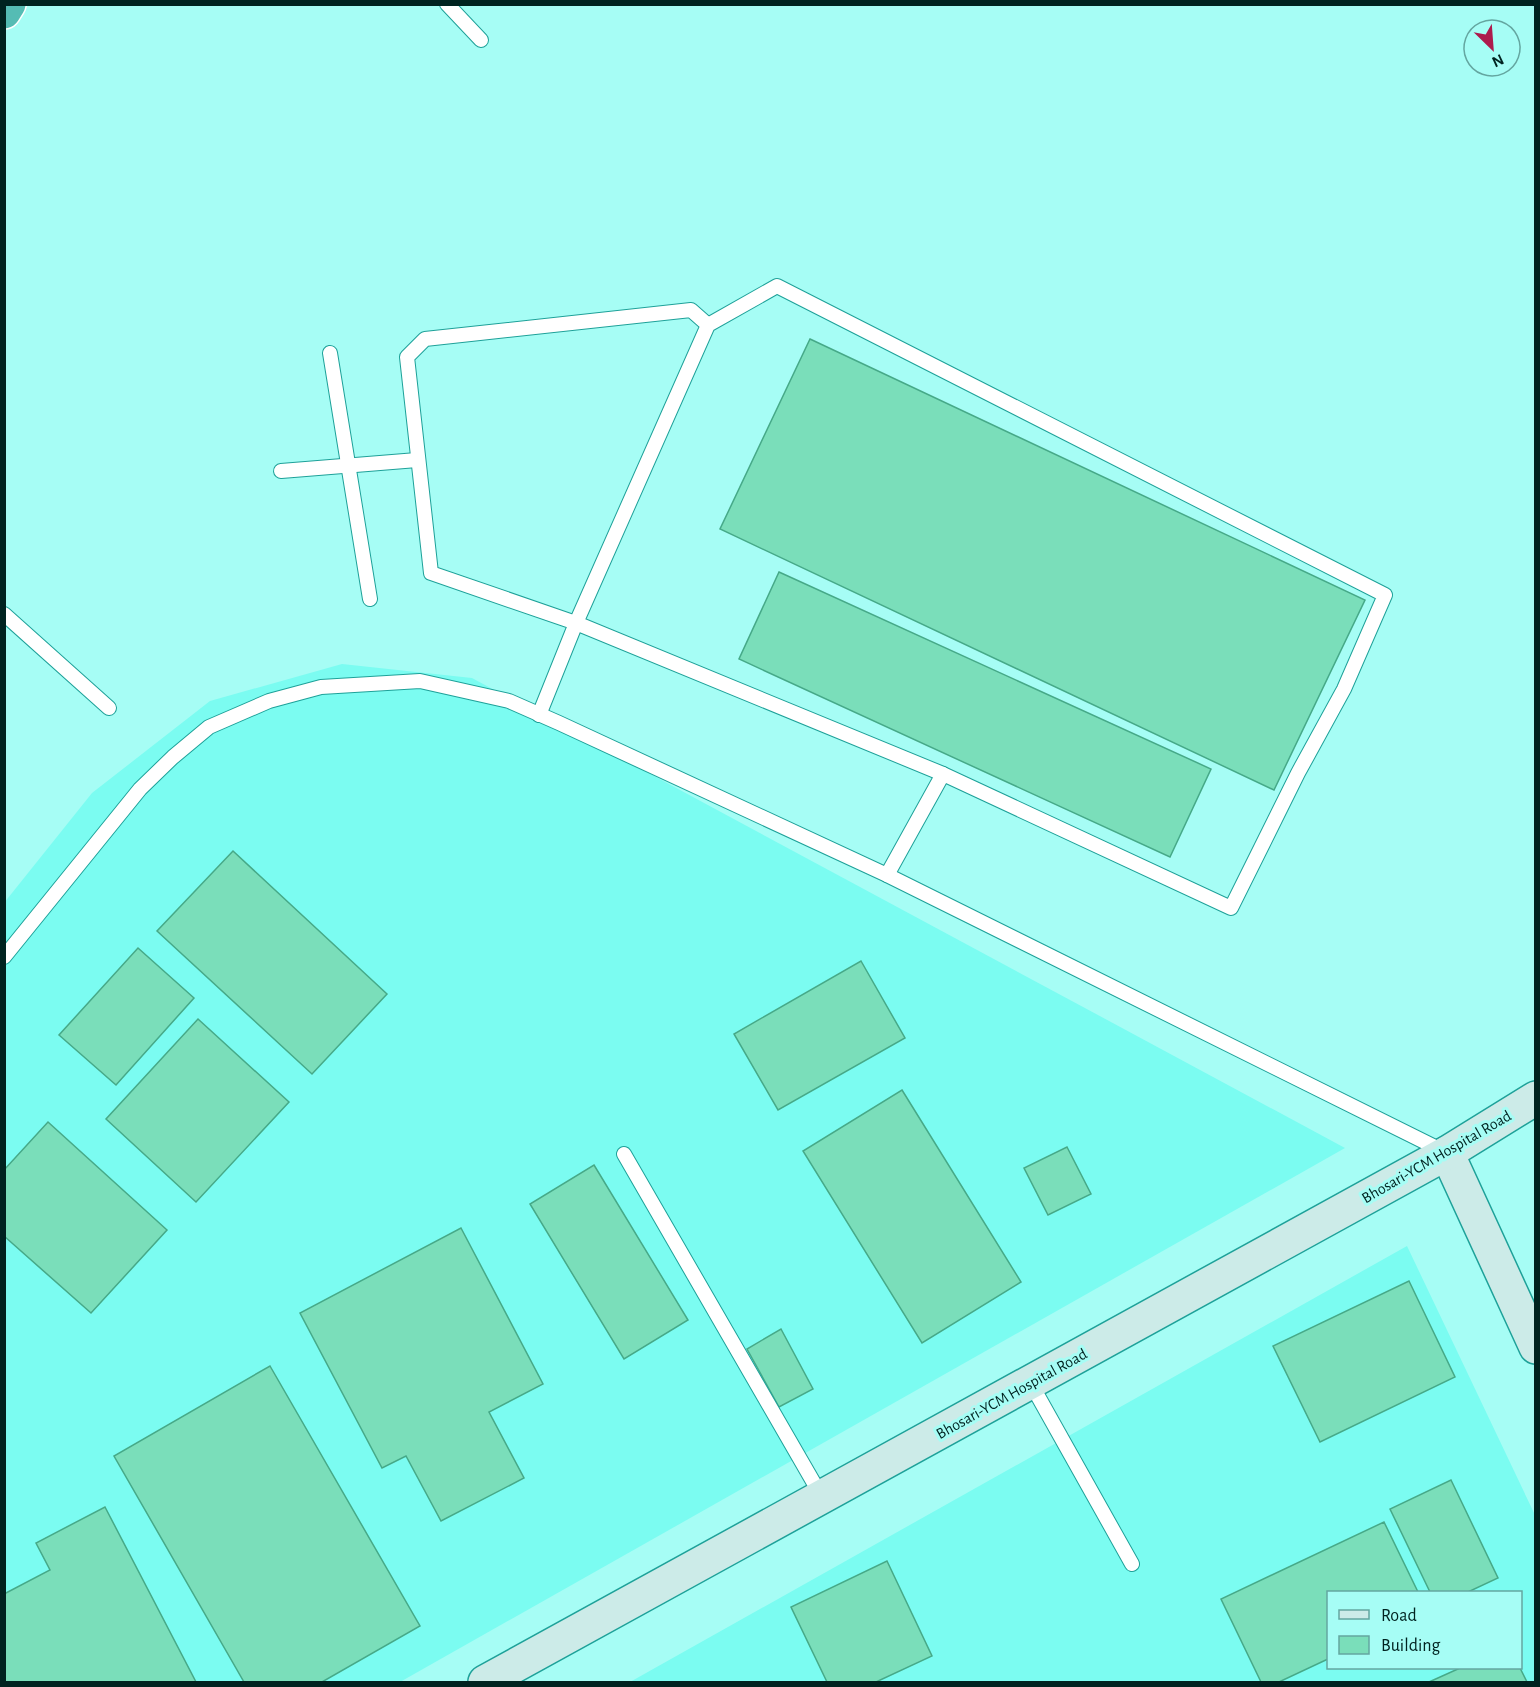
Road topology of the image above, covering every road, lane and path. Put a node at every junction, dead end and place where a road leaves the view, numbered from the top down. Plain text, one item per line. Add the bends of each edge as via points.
1 (9, 4) edge
2 (447, 4) edge
3 (4, 12) edge
4 (481, 40) dead end
5 (708, 325) junction
6 (330, 353) dead end
7 (417, 460) junction
8 (350, 467) junction
9 (281, 471) dead end
10 (370, 599) dead end
11 (4, 614) edge
12 (576, 623) junction
13 (109, 708) dead end
14 (539, 715) junction
15 (943, 774) junction
16 (887, 875) junction
17 (4, 957) edge
18 (1536, 1098) edge
19 (1447, 1153) junction
20 (624, 1154) dead end
21 (1536, 1347) edge
22 (1030, 1382) junction
23 (822, 1497) junction
24 (1132, 1564) dead end
25 (485, 1683) edge

1 - 3 highway
2 - 4 lane
5 - 7 lane via 691,310 425,339 407,357
5 - 12 lane
5 - 15 lane via 777,286 1385,595 1344,689 1231,908
6 - 8 lane
7 - 8 lane
7 - 12 lane via 431,573
8 - 9 lane
8 - 10 lane
11 - 13 lane
12 - 14 lane
12 - 15 lane
14 - 16 lane
14 - 17 lane via 509,701 420,681 321,687 269,701 209,727 140,789
15 - 16 lane
16 - 19 lane
18 - 19 street, Bhosari-YCM Hospital Road
19 - 21 street
19 - 22 street, Bhosari-YCM Hospital Road
20 - 23 lane
22 - 23 street, Bhosari-YCM Hospital Road
22 - 24 lane
23 - 25 street, Bhosari-YCM Hospital Road

